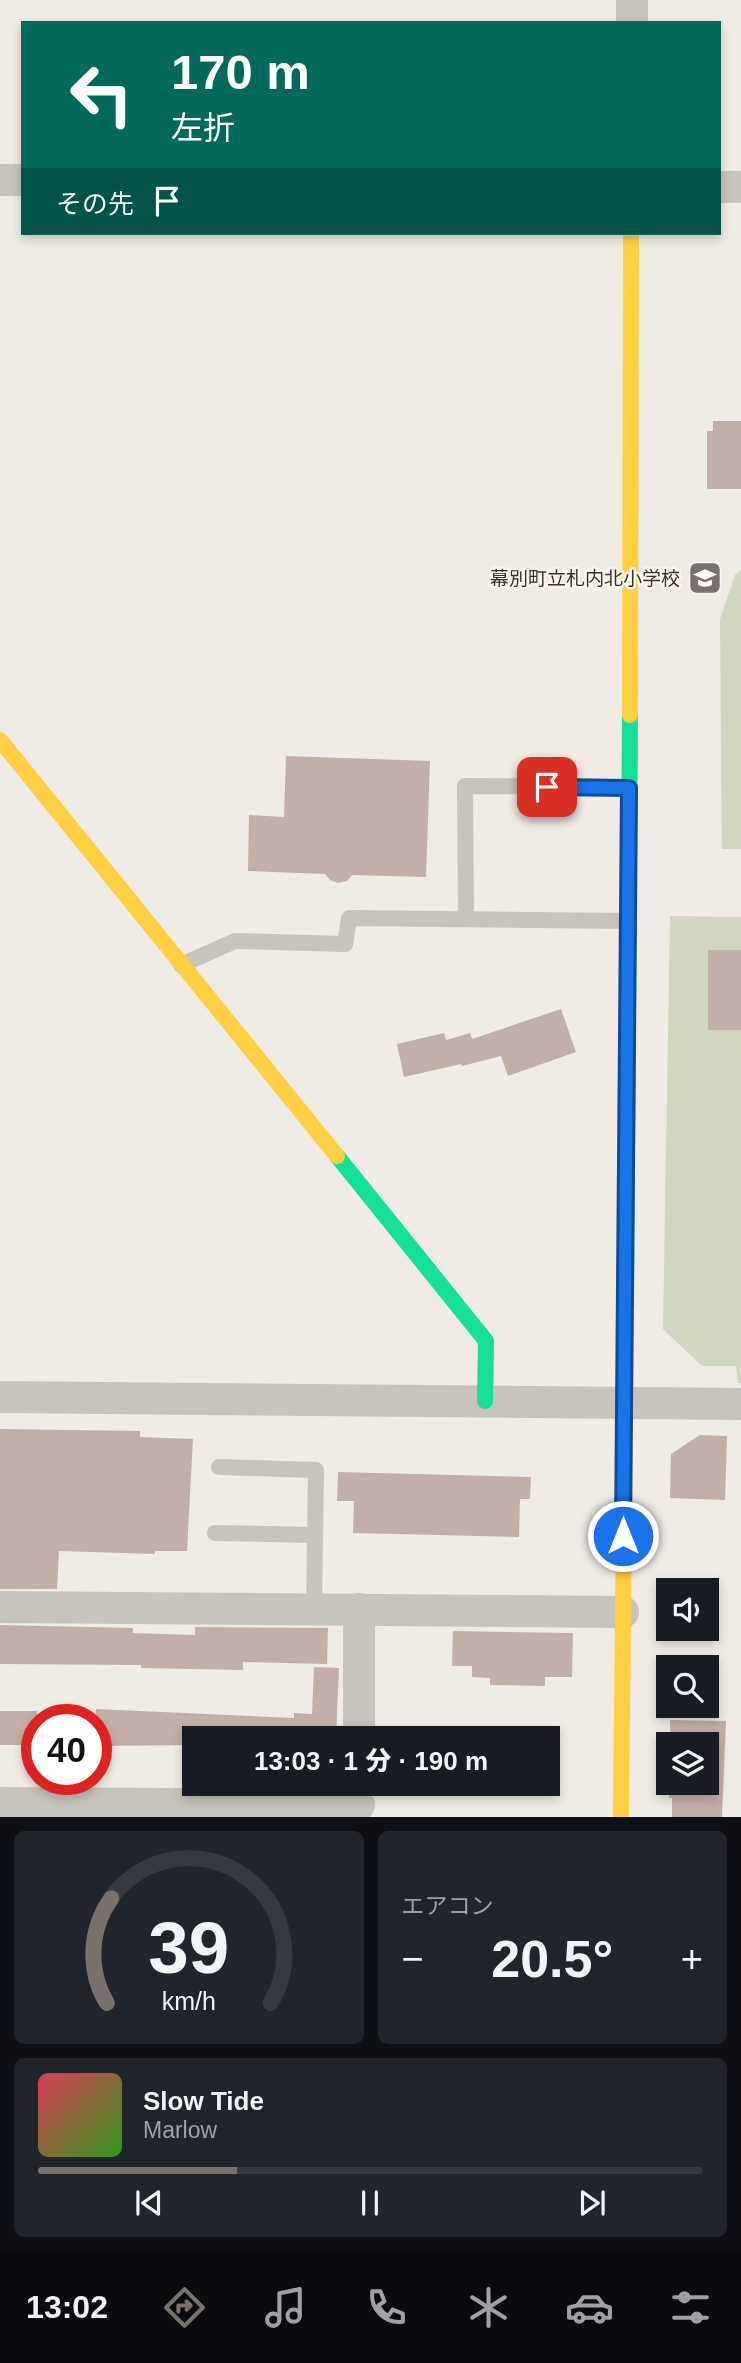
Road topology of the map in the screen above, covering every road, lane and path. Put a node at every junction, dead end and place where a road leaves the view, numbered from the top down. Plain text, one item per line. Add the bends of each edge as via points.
1 (632, 0) edge
2 (632, 21) edge
3 (0, 180) edge
4 (21, 180) edge
5 (721, 187) edge
6 (741, 187) edge
7 (631, 235) edge
8 (0, 740) edge
9 (629, 788) junction
10 (466, 919) junction
11 (629, 921) junction
12 (181, 965) junction
13 (0, 1397) edge
14 (485, 1401) junction
15 (623, 1402) junction
16 (741, 1404) edge
17 (219, 1467) dead end
18 (215, 1533) dead end
19 (315, 1535) junction
20 (0, 1606) edge
21 (314, 1609) junction
22 (359, 1609) junction
23 (623, 1612) junction
24 (359, 1726) edge
25 (359, 1802) edge
26 (0, 1803) edge
27 (621, 1817) edge

1 - 2 street
3 - 4 street
5 - 6 street
7 - 9 street
8 - 12 street
9 - 10 lane via 466,786
9 - 11 street
10 - 11 lane
10 - 12 lane via 349,918 345,944 235,941
11 - 15 street
12 - 14 street via 485,1341
13 - 14 street
14 - 15 street
15 - 16 street
15 - 23 street
17 - 19 lane via 316,1469
18 - 19 lane
19 - 21 lane
20 - 21 street
21 - 22 street
22 - 23 street
22 - 24 street
23 - 27 street
25 - 26 street

